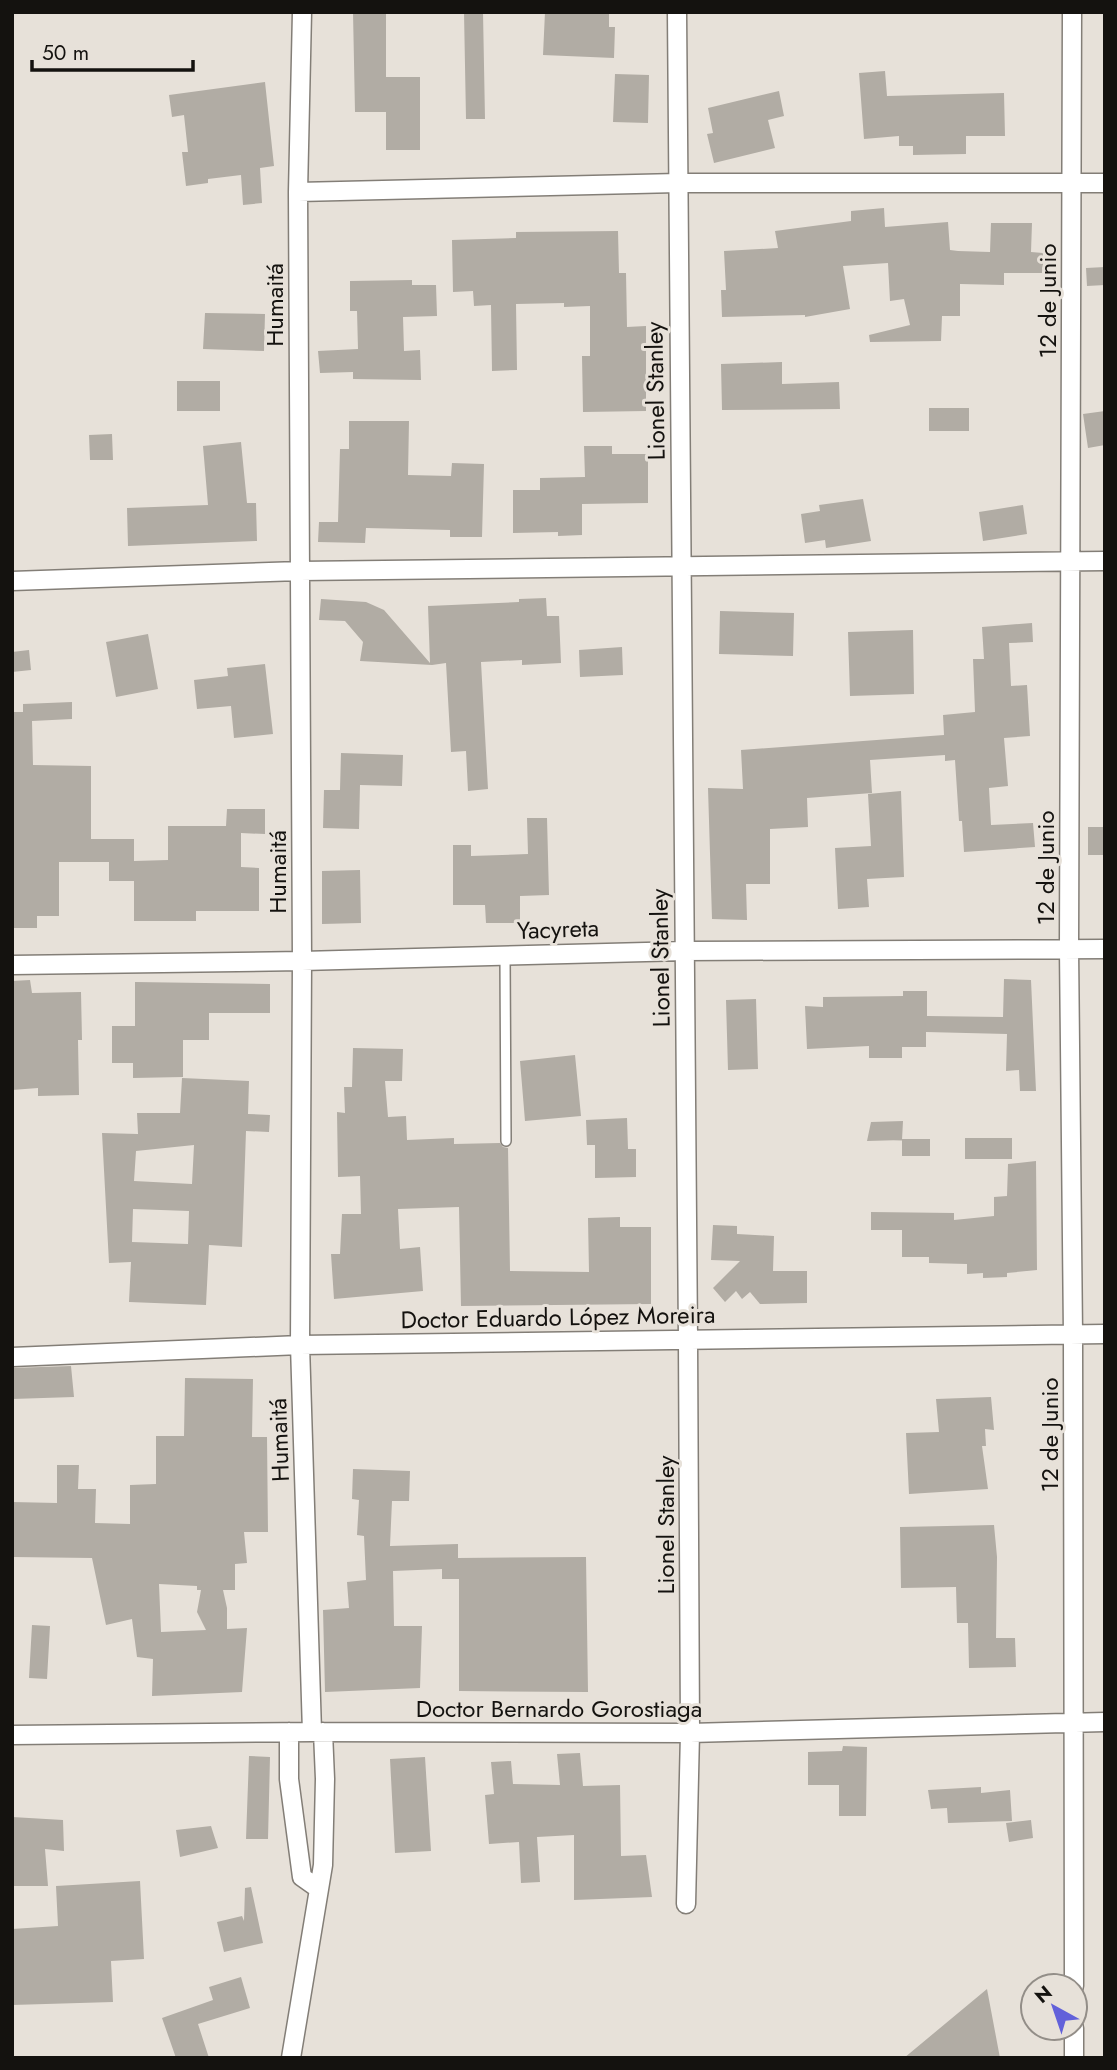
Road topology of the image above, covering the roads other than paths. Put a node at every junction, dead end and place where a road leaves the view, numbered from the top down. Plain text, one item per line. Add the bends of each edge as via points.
1 (302, 12) edge
2 (677, 12) edge
3 (1072, 12) edge
4 (678, 183) junction
5 (1072, 183) junction
6 (1105, 183) edge
7 (298, 192) junction
8 (1070, 561) junction
9 (1105, 561) edge
10 (681, 567) junction
11 (300, 571) junction
12 (12, 581) edge
13 (1069, 949) junction
14 (1105, 949) edge
15 (685, 951) junction
16 (505, 955) junction
17 (302, 961) junction
18 (12, 965) edge
19 (506, 1141) dead end
20 (1105, 1334) edge
21 (1073, 1335) junction
22 (688, 1340) junction
23 (300, 1345) junction
24 (12, 1357) edge
25 (1105, 1722) edge
26 (1072, 1723) junction
27 (289, 1732) junction
28 (317, 1732) junction
29 (690, 1733) junction
30 (12, 1734) edge
31 (319, 1889) junction
32 (686, 1904) dead end
33 (1074, 1972) edge
34 (291, 2058) edge

1 - 7 street, Humaitá
2 - 4 street, Lionel Stanley
3 - 5 street, 12 de Junio
4 - 5 street
4 - 7 street
4 - 10 street, Lionel Stanley
5 - 6 street
5 - 8 street, 12 de Junio
7 - 11 street, Humaitá
8 - 9 street
8 - 10 street
8 - 13 street, 12 de Junio
10 - 11 street
10 - 15 street, Lionel Stanley
11 - 12 street
11 - 17 street, Humaitá
13 - 14 street, Yacyreta
13 - 15 street, Yacyreta
13 - 21 street, 12 de Junio
15 - 16 street, Yacyreta
15 - 22 street, Lionel Stanley
16 - 17 street, Yacyreta
16 - 19 lane
17 - 18 street, Yacyreta
17 - 23 street, Humaitá
20 - 21 street, Doctor Eduardo López Moreira
21 - 22 street, Doctor Eduardo López Moreira
21 - 26 street, 12 de Junio
22 - 23 street, Doctor Eduardo López Moreira
22 - 29 street, Lionel Stanley
23 - 24 street, Doctor Eduardo López Moreira
23 - 28 street, Humaitá
25 - 26 street, Doctor Bernardo Gorostiaga
26 - 29 street, Doctor Bernardo Gorostiaga
26 - 33 street, 12 de Junio
27 - 28 street, Doctor Bernardo Gorostiaga
27 - 30 street, Doctor Bernardo Gorostiaga
27 - 31 street via 289,1779 302,1877
28 - 29 street, Doctor Bernardo Gorostiaga
28 - 31 street, Humaitá via 325,1779
29 - 32 street, Lionel Stanley
31 - 34 street, Humaitá

